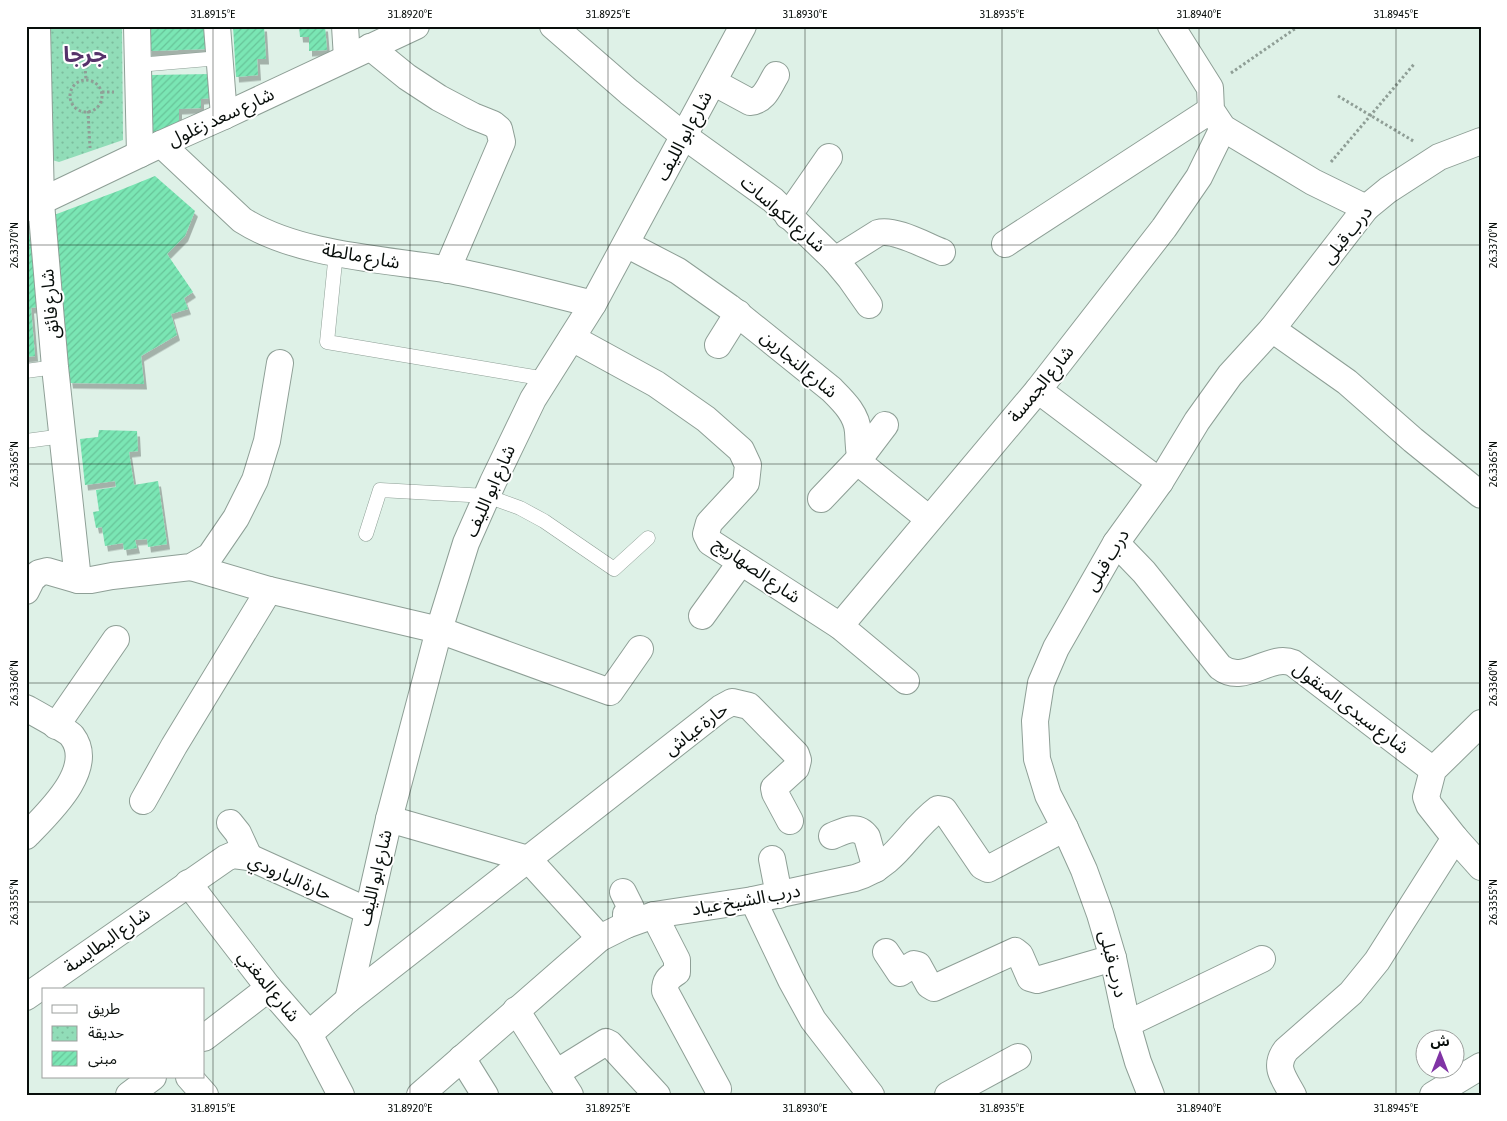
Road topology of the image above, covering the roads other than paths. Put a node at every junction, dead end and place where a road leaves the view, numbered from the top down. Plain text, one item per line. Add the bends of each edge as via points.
1 (37, 26) edge
2 (137, 26) edge
3 (217, 26) edge
4 (345, 26) edge
5 (416, 26) edge
6 (552, 26) edge
7 (743, 26) edge
8 (1181, 30) edge
9 (370, 47) junction
10 (220, 58) junction
11 (347, 58) junction
12 (138, 64) junction
13 (776, 75) dead end
14 (713, 82) junction
15 (1215, 108) junction
16 (224, 116) junction
17 (684, 136) junction
18 (1481, 141) edge
19 (151, 149) junction
20 (829, 157) dead end
21 (34, 206) edge
22 (1366, 208) junction
23 (788, 216) junction
24 (626, 244) junction
25 (1005, 244) dead end
26 (336, 252) junction
27 (942, 252) dead end
28 (836, 260) junction
29 (447, 270) junction
30 (593, 304) junction
31 (869, 305) dead end
32 (738, 313) junction
33 (1272, 329) junction
34 (572, 338) junction
35 (718, 345) dead end
36 (280, 363) dead end
37 (55, 367) junction
38 (26, 371) edge
39 (546, 379) junction
40 (1038, 390) junction
41 (885, 425) dead end
42 (63, 436) junction
43 (26, 441) edge
44 (860, 458) junction
45 (1160, 482) junction
46 (1481, 495) edge
47 (487, 496) junction
48 (821, 499) dead end
49 (928, 519) junction
50 (366, 534) dead end
51 (648, 538) dead end
52 (1116, 543) junction
53 (741, 562) junction
54 (191, 568) junction
55 (78, 580) junction
56 (269, 590) junction
57 (26, 591) edge
58 (702, 616) dead end
59 (840, 626) junction
60 (439, 630) junction
61 (116, 639) dead end
62 (640, 649) dead end
63 (906, 681) dead end
64 (26, 708) edge
65 (1481, 724) edge
66 (56, 726) junction
67 (1433, 770) junction
68 (143, 801) dead end
69 (389, 819) junction
70 (790, 821) dead end
71 (230, 823) dead end
72 (1065, 828) junction
73 (26, 836) edge
74 (832, 836) dead end
75 (1455, 838) junction
76 (249, 857) junction
77 (772, 858) dead end
78 (528, 859) junction
79 (1481, 867) edge
80 (876, 870) junction
81 (188, 883) junction
82 (623, 892) dead end
83 (779, 895) junction
84 (753, 900) junction
85 (368, 911) junction
86 (654, 915) junction
87 (626, 925) junction
88 (600, 938) junction
89 (886, 952) dead end
90 (1113, 958) junction
91 (1262, 959) dead end
92 (269, 988) junction
93 (26, 997) edge
94 (348, 1000) junction
95 (516, 1010) junction
96 (1127, 1024) junction
97 (309, 1034) junction
98 (205, 1037) edge
99 (1018, 1057) dead end
100 (462, 1058) junction
101 (1481, 1066) edge
102 (152, 1078) edge
103 (190, 1078) edge
104 (563, 1084) edge
105 (718, 1089) dead end
106 (950, 1094) edge
107 (130, 1095) edge
108 (205, 1095) edge
109 (341, 1095) edge
110 (420, 1095) edge
111 (485, 1095) edge
112 (657, 1095) edge
113 (871, 1095) edge
114 (1151, 1095) edge
115 (1293, 1095) edge
116 (1433, 1095) edge

1 - 21 street, شارع فائق
2 - 12 street
3 - 10 street
4 - 11 street
5 - 9 street, شارع سعد زغلول
6 - 17 street, شارع الكواسات
7 - 14 street, شارع ابو الليف
8 - 15 street
9 - 11 street, شارع سعد زغلول
9 - 29 street via 439,98 500,129 502,142
10 - 12 lane
10 - 16 street
11 - 16 street, شارع سعد زغلول
12 - 19 street
13 - 14 street via 762,98 754,102
14 - 17 street, شارع ابو الليف
15 - 22 street via 1314,182
15 - 25 street
15 - 40 street, شارع الجمسة via 1200,177
16 - 19 street, شارع سعد زغلول
17 - 23 street, شارع الكواسات via 773,200
17 - 24 street, شارع ابو الليف
18 - 22 street, درب قبلى via 1439,157
19 - 21 street, شارع سعد زغلول
19 - 26 street, شارع مالطة via 254,228
20 - 23 street
21 - 37 street, شارع فائق
22 - 33 street, درب قبلى
23 - 28 street, شارع الكواسات
24 - 30 street, شارع ابو الليف
24 - 32 street, شارع النجارين via 678,271
26 - 29 street, شارع مالطة
26 - 39 lane via 328,342
27 - 28 street via 883,231
28 - 31 street, شارع الكواسات
29 - 30 street, شارع مالطة
30 - 34 street, شارع ابو الليف
32 - 35 street
32 - 44 street, شارع النجارين via 846,404 856,420
33 - 45 street, درب قبلى via 1230,375
33 - 46 street via 1347,382
34 - 39 street, شارع ابو الليف
34 - 53 street, شارع الصهاريج via 656,384 706,419 741,450 748,465 746,482 709,523 706,534 710,542
36 - 54 street via 267,440 255,480 236,518 210,556
37 - 38 lane
37 - 42 street, شارع فائق
39 - 47 street, شارع ابو الليف via 533,399
40 - 45 street
40 - 49 street, شارع الجمسة
41 - 44 street
42 - 43 lane
42 - 55 street, شارع فائق
44 - 48 street
44 - 49 street via 864,466
45 - 52 street, درب قبلى
47 - 50 lane via 380,490
47 - 51 lane via 544,521 614,569
47 - 60 street, شارع ابو الليف via 466,543
49 - 59 street, شارع الجمسة
52 - 67 street, شارع سيدى المنقول via 1226,672 1242,673 1287,660
52 - 72 street, درب قبلى via 1056,648 1041,684 1035,721 1037,759 1048,795
53 - 58 street
53 - 59 street, شارع الصهاريج
54 - 55 street
54 - 56 street
55 - 57 street via 48,571 32,579
56 - 60 street
56 - 68 street
59 - 63 street, شارع الصهاريج
60 - 62 street via 610,692
60 - 69 street, شارع ابو الليف
61 - 66 street
64 - 66 street
65 - 67 street
66 - 73 street via 71,735 79,750 79,764 75,776 53,808
67 - 75 street via 1426,797
69 - 78 street
69 - 85 street, شارع ابو الليف
70 - 78 street, حارة عياش via 774,788 796,768 796,754 749,706 732,702
71 - 76 street
72 - 80 street, درب الشيخ عياد via 988,870 944,810 938,809
72 - 90 street, درب قبلى via 1100,914
74 - 80 street via 851,829 864,833
75 - 79 street
75 - 115 street via 1377,961 1351,993 1281,1057 1279,1065
76 - 81 street, حارة البارودي via 233,855
76 - 85 street, حارة البارودي
77 - 83 street
78 - 88 street
78 - 94 street
80 - 83 street, درب الشيخ عياد via 855,878
81 - 92 street, شارع المغني
81 - 93 street, شارع البطايسة
82 - 87 street via 631,908 626,914
83 - 84 street, درب الشيخ عياد
84 - 86 street, درب الشيخ عياد
84 - 113 street via 790,980 813,1020
85 - 94 street, شارع ابو الليف
86 - 87 street, درب الشيخ عياد
86 - 105 street via 678,966 666,982 666,991
87 - 88 street, درب الشيخ عياد
88 - 95 street, درب الشيخ عياد
89 - 90 street via 900,973 914,964 918,965 928,986 934,988 1014,951 1020,955 1030,978 1037,980
90 - 96 street, درب قبلى
91 - 96 street
92 - 97 street, شارع المغني
92 - 98 street
94 - 97 street
95 - 100 street, درب الشيخ عياد
95 - 104 street
96 - 114 street, درب قبلى
97 - 109 street, شارع المغني
99 - 106 street
100 - 110 street, درب الشيخ عياد
100 - 111 street
101 - 116 street
102 - 107 street
103 - 108 street
104 - 112 street via 606,1042

